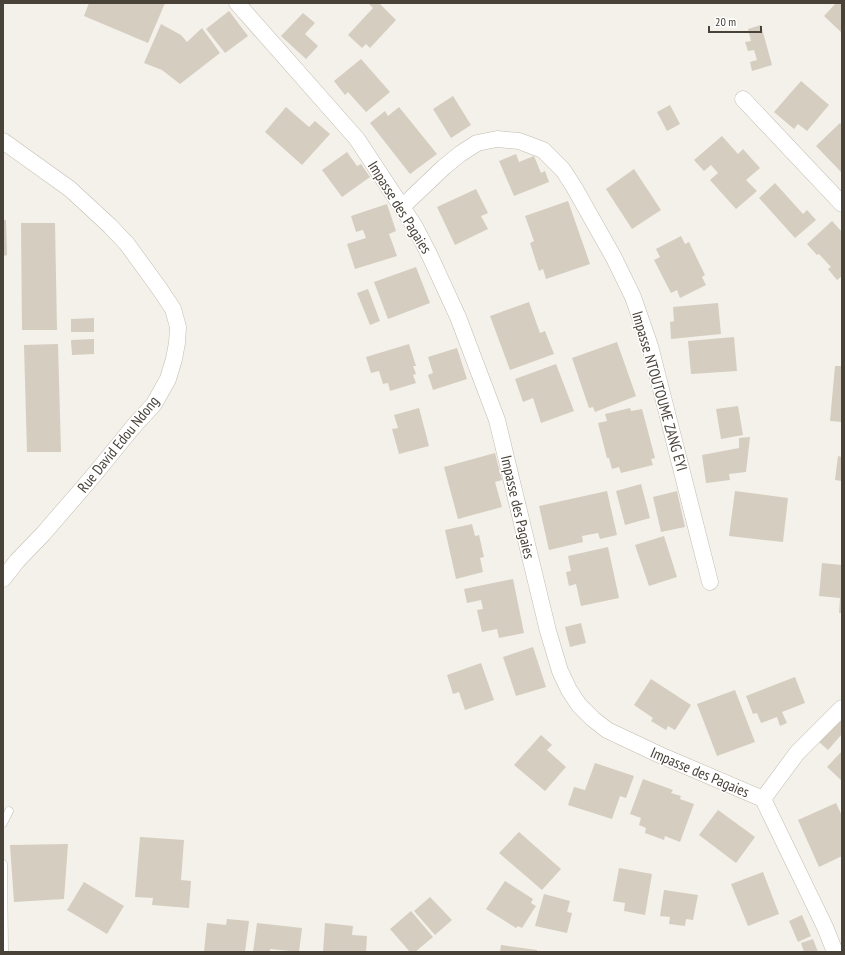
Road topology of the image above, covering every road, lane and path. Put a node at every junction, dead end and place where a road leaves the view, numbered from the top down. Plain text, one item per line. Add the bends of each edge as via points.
1 (237, 3) edge
2 (743, 99) dead end
3 (3, 141) edge
4 (842, 204) edge
5 (402, 207) junction
6 (3, 579) edge
7 (710, 582) dead end
8 (842, 708) edge
9 (763, 799) junction
10 (9, 811) dead end
11 (3, 823) edge
12 (3, 864) edge
13 (4, 952) edge
14 (835, 952) edge

1 - 5 street, Impasse des Pagaies via 357,139
2 - 4 street
3 - 6 street, Rue David Edou Ndong via 70,189 127,244 173,310 178,327 174,359 168,378 154,404
5 - 7 street, Impasse NTOUTOUME ZANG EYI via 460,154 477,143 497,138 519,140 543,150 562,170 589,213 633,297 652,354
5 - 9 street, Impasse des Pagaies via 429,254 458,317 497,420 548,631 560,671 569,690 579,705 607,730 660,756
8 - 9 street via 797,753
9 - 14 street, Impasse des Pagaies
10 - 11 lane
12 - 13 lane

